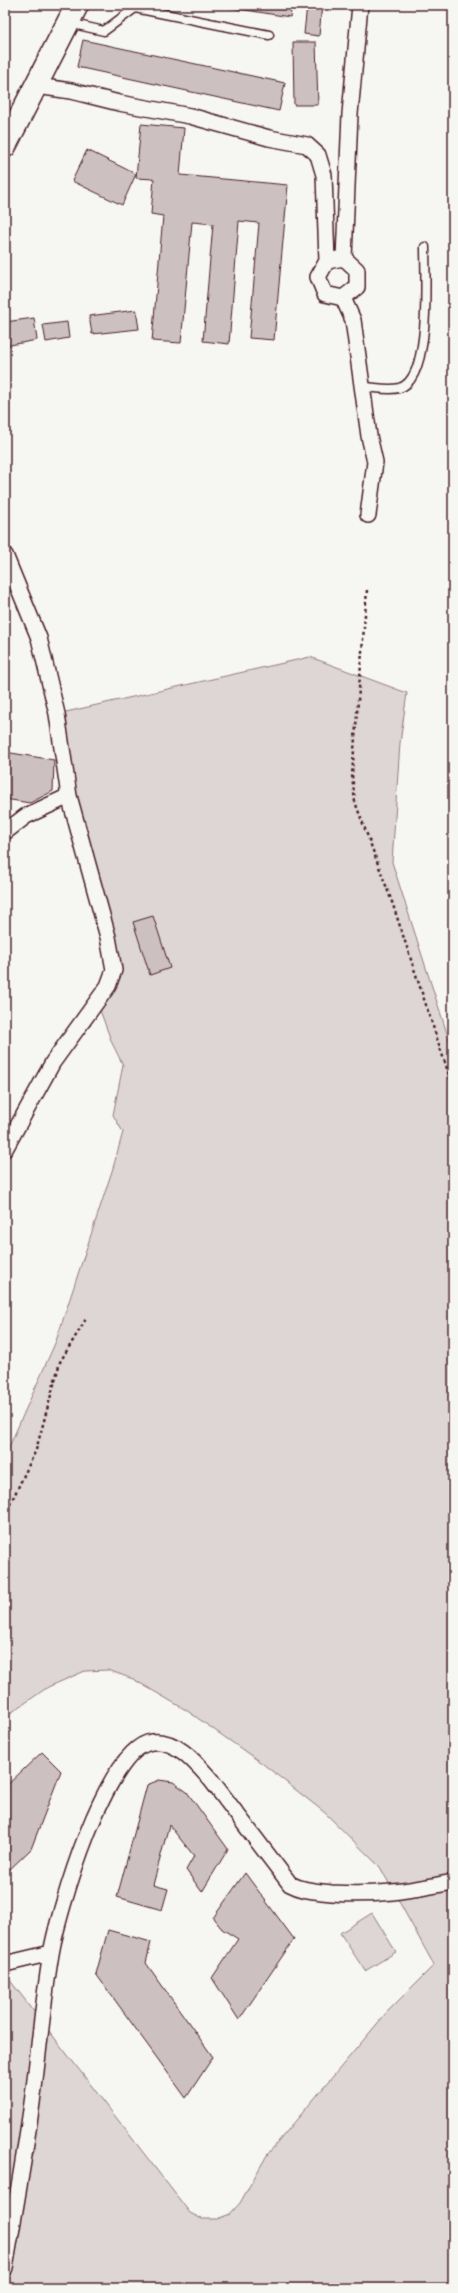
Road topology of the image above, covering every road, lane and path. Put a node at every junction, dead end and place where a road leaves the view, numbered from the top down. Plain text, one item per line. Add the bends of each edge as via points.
1 (360, 5) edge
2 (72, 14) edge
3 (269, 35) dead end
4 (37, 86) junction
5 (5, 146) edge
6 (425, 247) dead end
7 (344, 258) junction
8 (327, 261) junction
9 (343, 298) junction
10 (362, 387) junction
11 (368, 515) dead end
12 (5, 555) edge
13 (367, 590) dead end
14 (70, 796) junction
15 (5, 832) edge
16 (453, 1087) edge
17 (5, 1149) edge
18 (86, 1318) dead end
19 (5, 1515) edge
20 (453, 1882) edge
21 (51, 1953) junction
22 (5, 1964) edge
23 (5, 2268) edge

1 - 7 street via 350,114
2 - 3 lane via 104,31 135,8
2 - 4 street
4 - 5 street
4 - 8 street via 190,116 269,138 307,145 318,155 324,175
6 - 10 lane via 424,325 421,359 414,379 400,388
7 - 8 street
7 - 9 street via 357,270 357,288
8 - 9 street via 318,277 325,294
9 - 10 street via 353,320
10 - 11 street via 375,462
12 - 14 street via 39,638 57,714
13 - 16 path via 352,775 355,802 392,902
14 - 15 street via 26,816
14 - 17 street via 108,937 114,970 108,986 53,1062
18 - 19 path via 60,1362 36,1450
20 - 21 street via 393,1894 361,1895 301,1890 290,1884 197,1764 174,1746 151,1742 141,1746 131,1755 107,1791 77,1860
21 - 22 street
21 - 23 street via 29,2125

